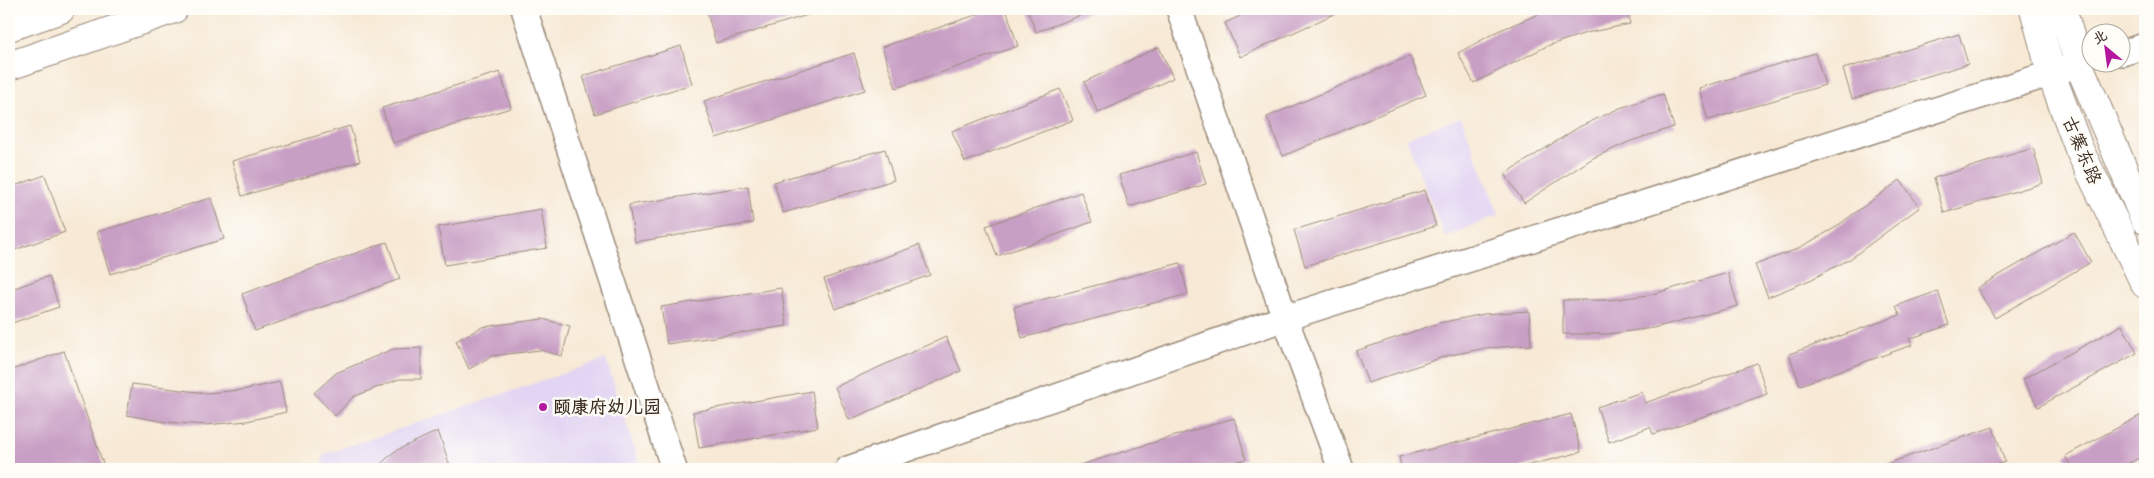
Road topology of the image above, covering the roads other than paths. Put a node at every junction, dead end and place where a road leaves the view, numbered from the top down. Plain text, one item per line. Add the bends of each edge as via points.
1 (61, 9) edge
2 (174, 9) edge
3 (524, 9) edge
4 (1179, 9) edge
5 (2034, 9) edge
6 (2062, 9) edge
7 (9, 27) edge
8 (2145, 46) edge
9 (2132, 49) edge
10 (2082, 56) edge
11 (2082, 64) edge
12 (9, 66) edge
13 (2088, 72) edge
14 (2051, 74) junction
15 (2145, 220) edge
16 (2145, 284) edge
17 (1285, 318) junction
18 (674, 469) edge
19 (848, 469) edge
20 (1341, 469) edge

1 - 7 main road
2 - 12 main road
3 - 18 street
4 - 17 street
5 - 14 main road, 古寨东路
6 - 10 main road, 古寨东路
8 - 9 street
11 - 14 street
13 - 15 main road, 古寨东路
14 - 16 main road, 古寨东路 via 2079,149
14 - 17 street
17 - 19 street
17 - 20 street

